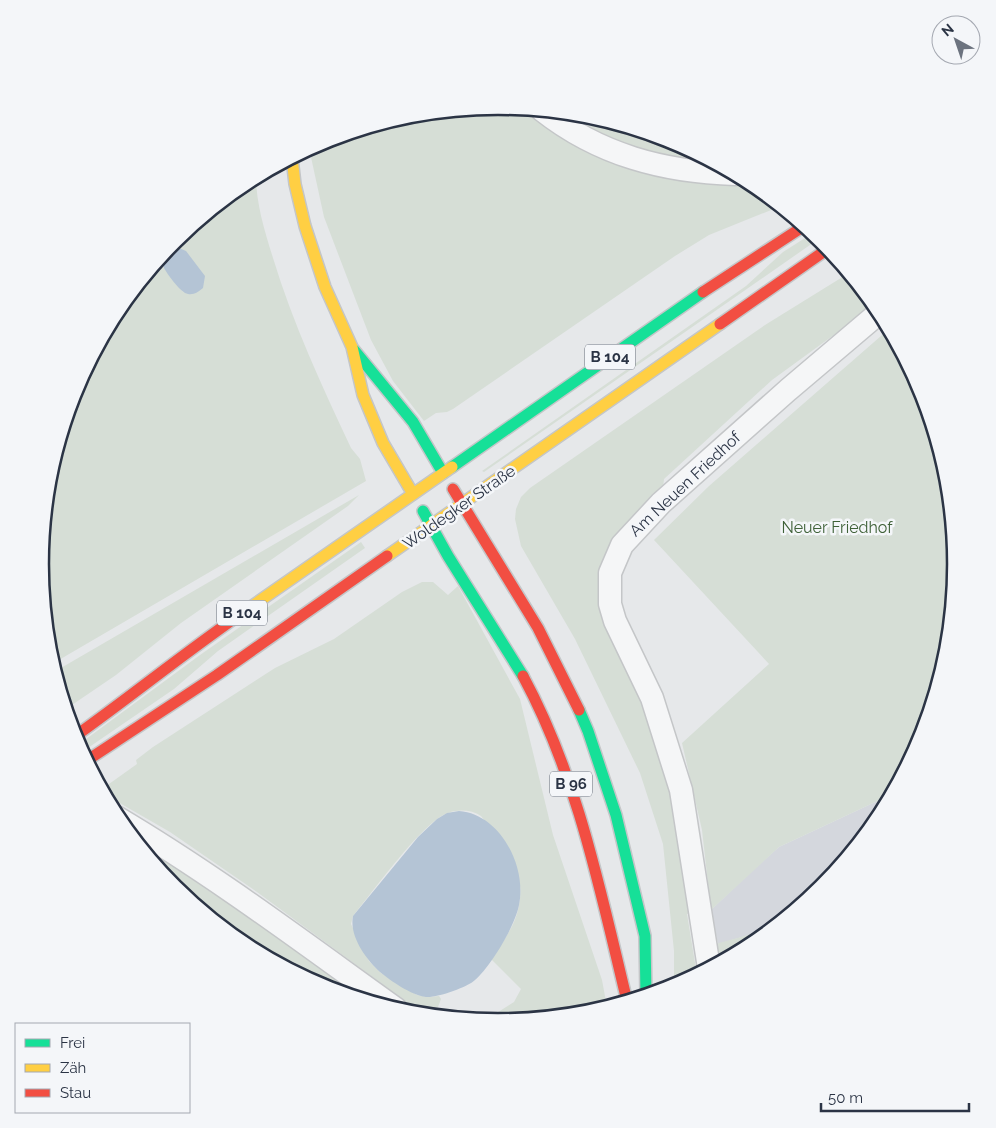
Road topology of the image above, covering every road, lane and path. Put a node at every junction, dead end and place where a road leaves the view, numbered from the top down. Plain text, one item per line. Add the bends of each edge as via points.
1 (556, 119) edge
2 (293, 164) edge
3 (720, 174) edge
4 (798, 230) edge
5 (822, 252) edge
6 (874, 317) edge
7 (352, 347) junction
8 (443, 473) junction
9 (413, 494) junction
10 (462, 504) junction
11 (432, 526) junction
12 (81, 731) edge
13 (92, 757) edge
14 (136, 829) edge
15 (708, 961) edge
16 (646, 988) edge
17 (625, 994) edge
18 (380, 997) edge

1 - 3 street via 597,145 635,160 696,173
2 - 7 main road via 305,226 325,287
4 - 8 main road, B 104 via 701,293
5 - 10 main road, Woldegker Straße / B 104
6 - 15 street, Am Neuen Friedhof via 654,510 622,545 610,573 610,604 615,621 652,698 681,790
7 - 8 main road via 413,422
7 - 9 main road via 363,395 383,442
8 - 9 main road, B 104
8 - 10 main road, B 96
9 - 11 main road, B 96
9 - 12 main road, B 104 via 194,646
10 - 11 main road, Woldegker Straße / B 104
10 - 16 main road, B 96 via 538,628 588,731 616,815 645,936
11 - 13 main road, Woldegker Straße / B 104 via 217,676
11 - 17 main road, B 96 via 506,646 556,744 593,853
14 - 18 street via 250,904

